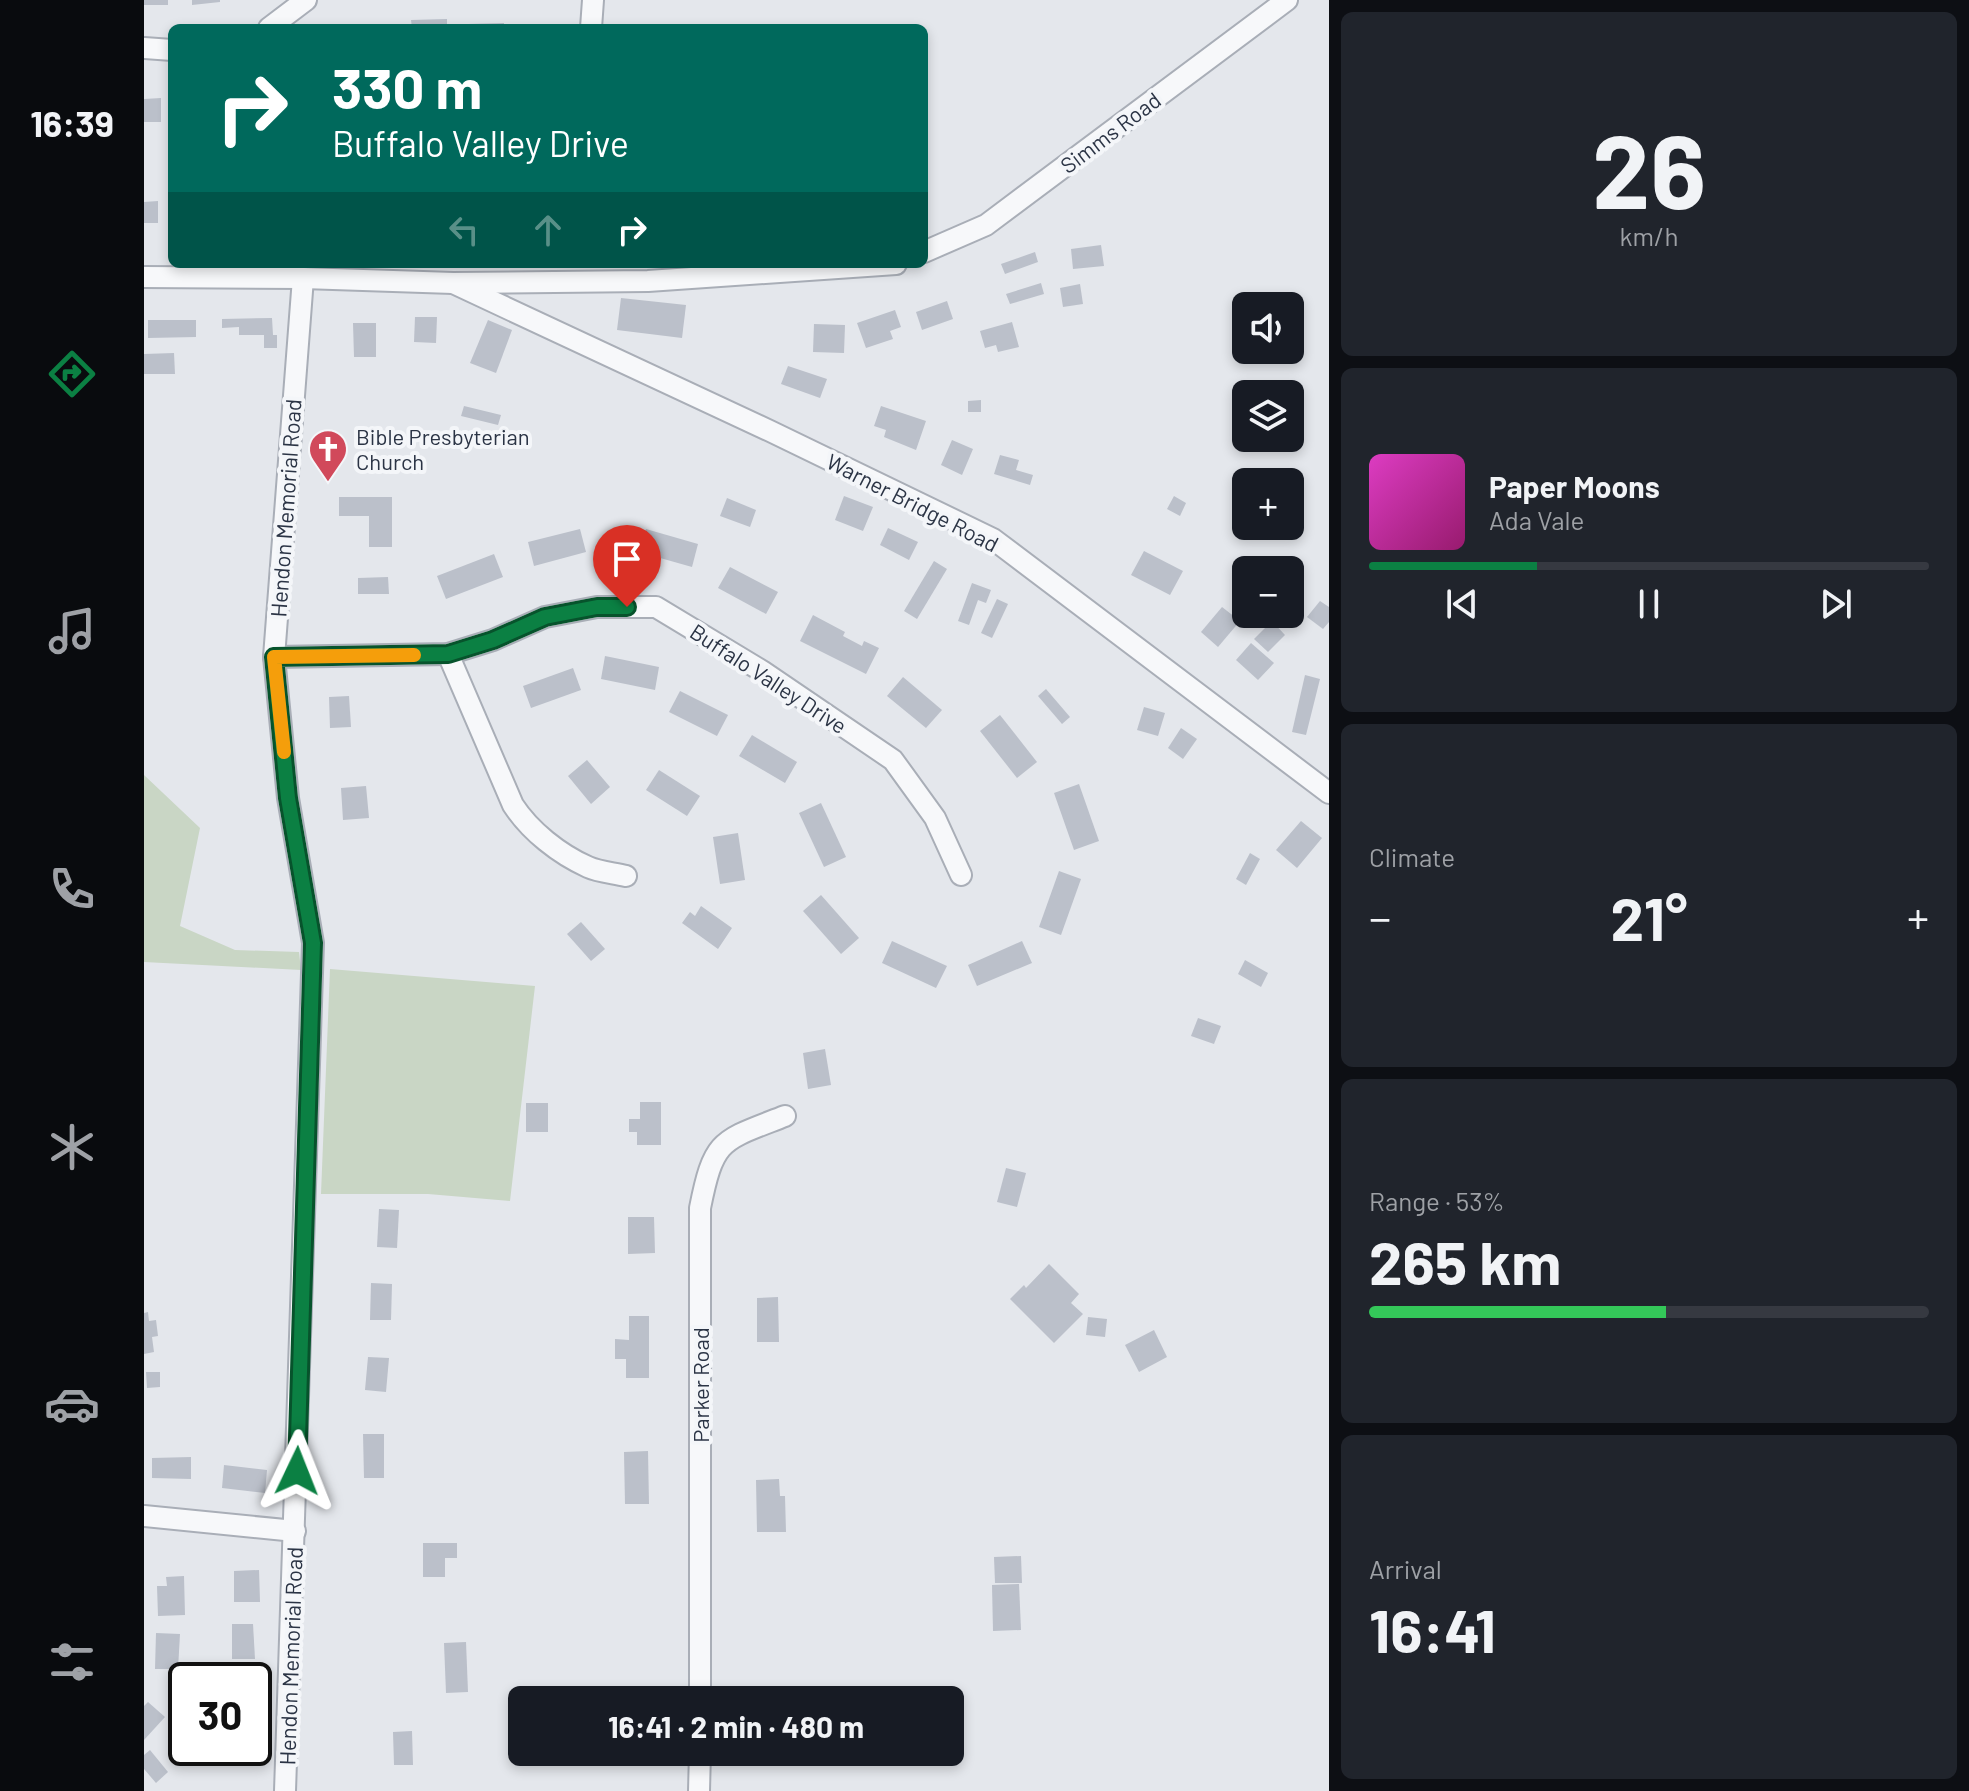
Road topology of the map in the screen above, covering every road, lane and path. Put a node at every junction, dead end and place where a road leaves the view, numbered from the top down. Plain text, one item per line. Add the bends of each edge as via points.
1 (306, 0) edge
2 (593, 0) edge
3 (1287, 0) edge
4 (274, 24) edge
5 (591, 24) edge
6 (144, 48) edge
7 (168, 50) edge
8 (928, 250) edge
9 (562, 268) edge
10 (838, 268) edge
11 (144, 277) edge
12 (303, 278) junction
13 (546, 282) junction
14 (453, 283) junction
15 (448, 654) junction
16 (274, 657) junction
17 (1329, 793) edge
18 (961, 875) dead end
19 (626, 876) dead end
20 (785, 1116) dead end
21 (144, 1516) edge
22 (295, 1531) junction
23 (700, 1686) edge
24 (700, 1766) edge
25 (285, 1791) edge
26 (699, 1791) edge

1 - 4 street
2 - 5 street
3 - 8 street, Simms Road via 986,225
6 - 7 street
9 - 13 street
10 - 13 street
11 - 12 street
12 - 14 street
12 - 16 street, Hendon Memorial Road
13 - 14 street
14 - 17 street, Warner Bridge Road via 993,539
15 - 16 street, Buffalo Valley Drive
15 - 18 street, Buffalo Valley Drive via 545,617 597,607 656,607 893,760 935,818
15 - 19 street via 524,822 589,867
16 - 22 street, Hendon Memorial Road via 288,798 313,943
20 - 23 street, Parker Road via 736,1135 719,1148 708,1169 700,1208
21 - 22 street
22 - 25 street, Hendon Memorial Road
24 - 26 street

